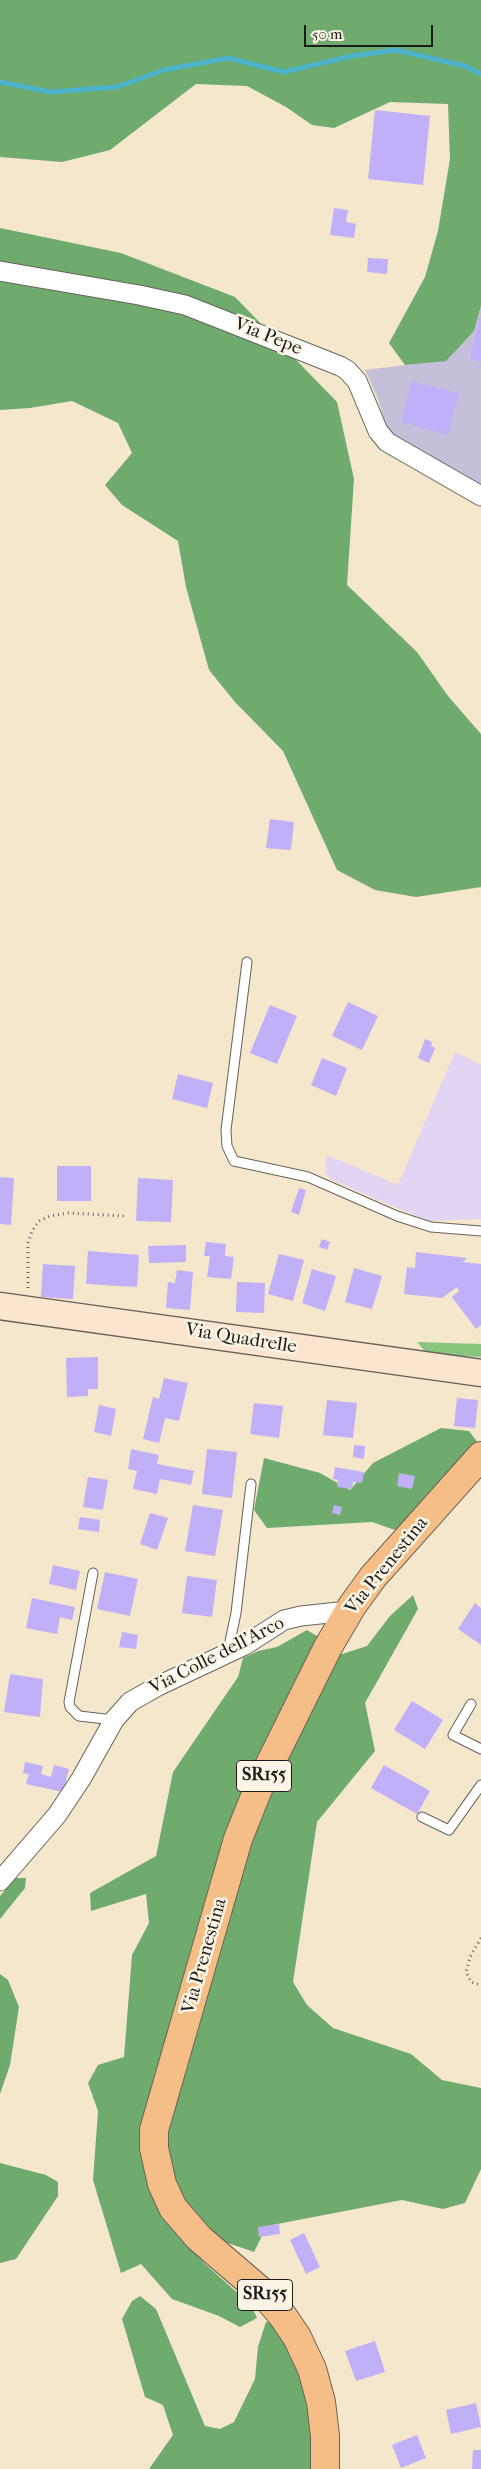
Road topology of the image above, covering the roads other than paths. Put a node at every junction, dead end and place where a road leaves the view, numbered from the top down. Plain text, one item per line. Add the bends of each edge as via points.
1 (0, 270) edge
2 (481, 496) edge
3 (247, 962) dead end
4 (481, 1231) edge
5 (0, 1306) edge
6 (481, 1373) edge
7 (481, 1456) edge
8 (250, 1484) dead end
9 (93, 1573) dead end
10 (348, 1611) junction
11 (227, 1654) junction
12 (472, 1704) dead end
13 (114, 1720) junction
14 (481, 1749) edge
15 (481, 1785) edge
16 (422, 1817) dead end
17 (0, 1880) edge
18 (325, 2469) edge

1 - 2 street, Via Pepe via 185,306 340,366 357,381 378,431 386,442
3 - 4 lane via 227,1122 230,1156 238,1163 318,1180 397,1216 431,1227
5 - 6 street, Via Quadrelle
7 - 10 main road, Via Prenestina / SR155 via 373,1577
8 - 11 lane via 236,1613
9 - 13 lane via 69,1702 79,1716
10 - 11 street, Via Colle dell'Arco via 284,1620
10 - 18 main road, Via Prenestina / SR155 via 279,1744 244,1822 154,2135 162,2184 173,2208 199,2238 263,2293 297,2337 312,2369 321,2402
11 - 13 street, Via Colle dell'Arco via 139,1696
12 - 14 lane via 453,1735
13 - 17 street, Via Colle dell'Arco via 68,1800
15 - 16 lane via 449,1830

